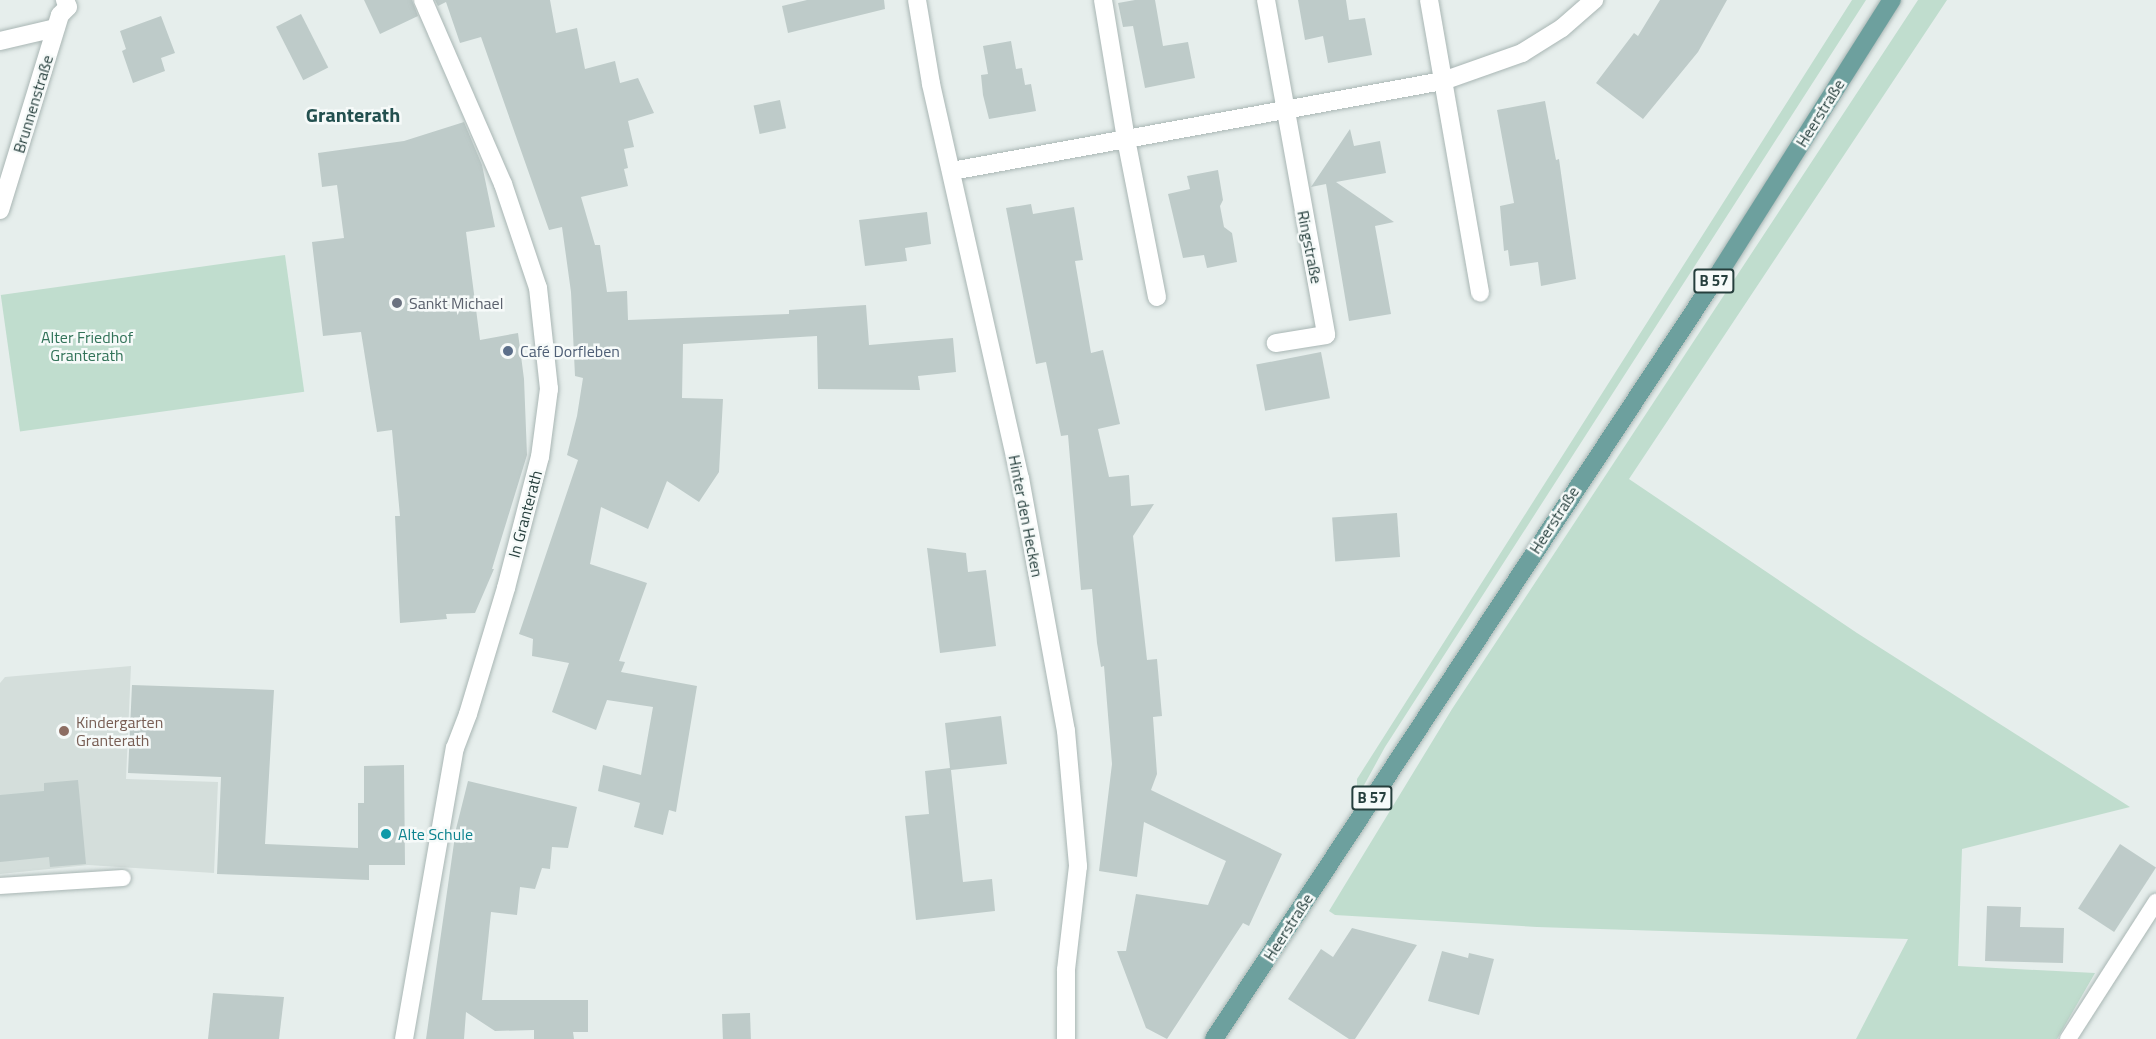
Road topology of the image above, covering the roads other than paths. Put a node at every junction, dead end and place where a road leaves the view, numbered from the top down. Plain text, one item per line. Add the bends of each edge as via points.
1 (423, 0) edge
2 (917, 0) edge
3 (1103, 0) edge
4 (1266, 0) edge
5 (1429, 0) edge
6 (1594, 0) edge
7 (1892, 0) edge
8 (72, 2) edge
9 (56, 28) junction
10 (0, 41) edge
11 (1443, 81) junction
12 (1284, 109) junction
13 (1126, 139) junction
14 (952, 171) junction
15 (0, 210) edge
16 (1480, 293) dead end
17 (1157, 297) dead end
18 (1276, 343) dead end
19 (123, 878) dead end
20 (0, 886) edge
21 (2156, 902) edge
22 (404, 1039) edge
23 (1066, 1039) edge
24 (1214, 1039) edge
25 (2068, 1039) edge

1 - 22 street, In Granterath via 503,184 538,288 549,389 540,457 506,588 455,748
2 - 14 street, Hinter den Hecken via 931,84
3 - 13 street
4 - 12 street, Ringstraße
5 - 11 street
6 - 11 street via 1562,28 1521,53
7 - 24 main road, Heerstraße / B 57 via 1721,270
8 - 9 street, Brunnenstraße via 60,15
9 - 10 street
9 - 15 street, Brunnenstraße
11 - 12 street
11 - 16 street
12 - 13 street
12 - 18 street, Ringstraße via 1326,335
13 - 14 street
13 - 17 street
14 - 23 street, Hinter den Hecken via 1020,478 1066,731 1078,866 1066,970
19 - 20 lane
21 - 25 lane

